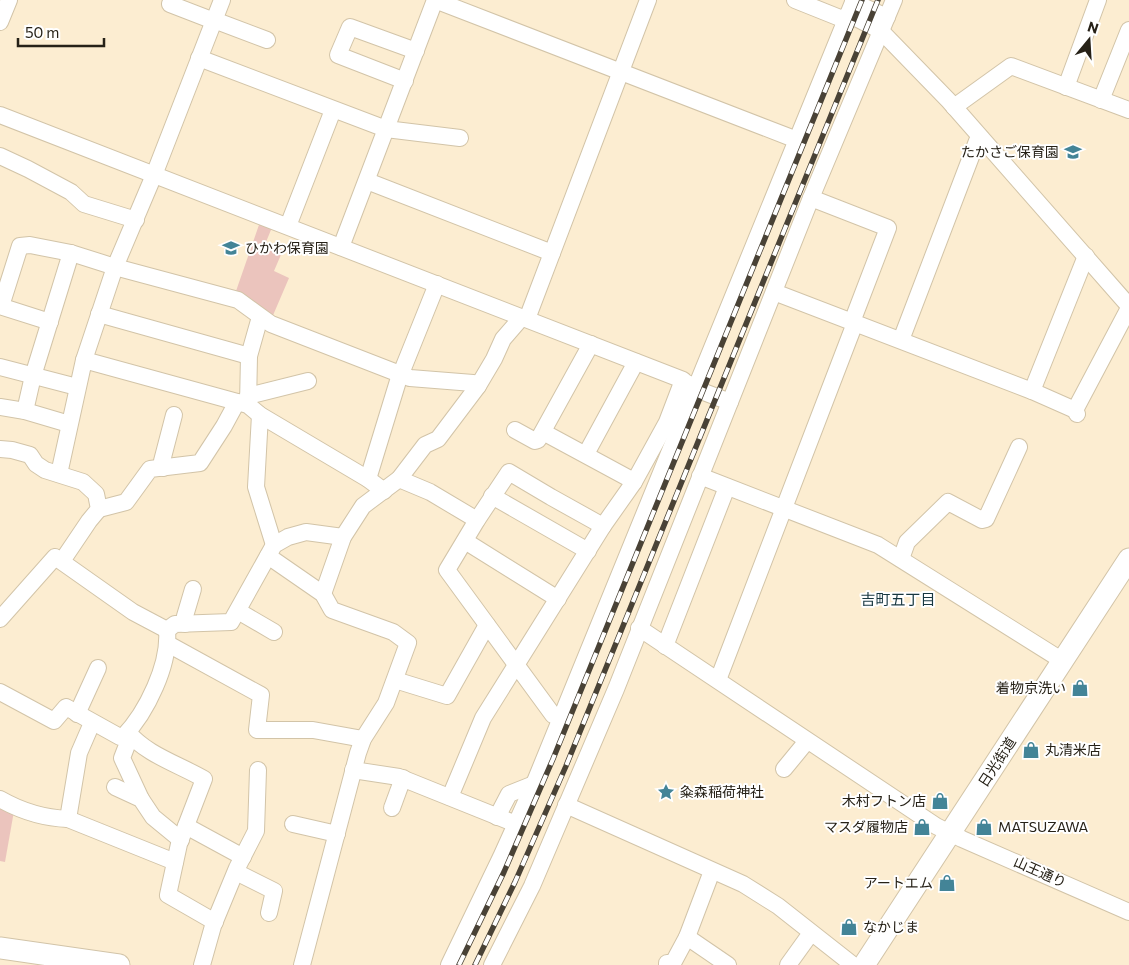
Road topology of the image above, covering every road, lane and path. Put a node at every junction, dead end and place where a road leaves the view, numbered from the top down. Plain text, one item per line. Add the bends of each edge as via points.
1 (9, 0) edge
2 (222, 0) edge
3 (435, 0) edge
4 (648, 0) edge
5 (795, 0) edge
6 (894, 0) edge
7 (1098, 0) edge
8 (170, 4) dead end
9 (850, 9) edge
10 (214, 20) junction
11 (0, 22) edge
12 (884, 24) junction
13 (1129, 30) edge
14 (267, 40) dead end
15 (416, 51) junction
16 (199, 58) junction
17 (621, 72) junction
18 (405, 81) junction
19 (1066, 86) junction
20 (1101, 100) junction
21 (954, 107) junction
22 (333, 110) junction
23 (1129, 110) edge
24 (0, 115) edge
25 (386, 129) junction
26 (460, 138) dead end
27 (981, 138) junction
28 (797, 140) junction
29 (0, 156) edge
30 (154, 175) junction
31 (367, 181) junction
32 (811, 198) junction
33 (136, 220) junction
34 (288, 226) junction
35 (341, 247) junction
36 (71, 253) junction
37 (552, 253) junction
38 (1086, 256) junction
39 (114, 267) junction
40 (437, 284) junction
41 (774, 292) junction
42 (1, 306) edge
43 (1129, 307) edge
44 (99, 314) junction
45 (260, 318) junction
46 (524, 318) junction
47 (50, 322) junction
48 (854, 322) junction
49 (901, 340) junction
50 (591, 344) junction
51 (249, 356) junction
52 (84, 360) junction
53 (636, 362) junction
54 (0, 367) edge
55 (401, 374) junction
56 (33, 376) junction
57 (308, 381) dead end
58 (689, 385) junction
59 (478, 386) junction
60 (77, 387) junction
61 (1032, 391) junction
62 (730, 402) junction
63 (248, 404) junction
64 (0, 407) edge
65 (25, 411) junction
66 (174, 415) dead end
67 (70, 424) junction
68 (515, 430) dead end
69 (544, 432) junction
70 (1019, 447) dead end
71 (0, 449) edge
72 (586, 454) junction
73 (163, 468) junction
74 (59, 474) junction
75 (700, 476) junction
76 (368, 479) junction
77 (399, 479) junction
78 (634, 482) junction
79 (727, 487) junction
80 (384, 491) junction
81 (492, 496) junction
82 (99, 509) junction
83 (785, 510) junction
84 (477, 520) junction
85 (603, 526) junction
86 (344, 538) junction
87 (465, 541) junction
88 (271, 551) junction
89 (588, 551) junction
90 (901, 559) junction
91 (1129, 559) edge
92 (62, 561) junction
93 (194, 589) dead end
94 (323, 594) junction
95 (558, 599) junction
96 (238, 611) junction
97 (0, 619) edge
98 (185, 624) junction
99 (487, 625) junction
100 (639, 628) junction
101 (274, 632) dead end
102 (168, 637) junction
103 (665, 646) junction
104 (1064, 660) junction
105 (516, 666) junction
106 (98, 668) dead end
107 (395, 680) junction
108 (718, 680) junction
109 (0, 692) edge
110 (77, 714) junction
111 (561, 718) junction
112 (92, 723) junction
113 (128, 732) junction
114 (363, 739) junction
115 (807, 741) junction
116 (784, 769) dead end
117 (258, 770) dead end
118 (353, 770) junction
119 (403, 778) junction
120 (534, 784) junction
121 (115, 787) dead end
122 (450, 797) junction
123 (0, 799) edge
124 (141, 799) junction
125 (566, 805) junction
126 (392, 808) dead end
127 (497, 817) junction
128 (68, 818) junction
129 (293, 824) dead end
130 (516, 824) junction
131 (183, 833) junction
132 (950, 833) junction
133 (337, 834) junction
134 (243, 857) junction
135 (175, 862) junction
136 (712, 871) junction
137 (236, 872) junction
138 (1129, 912) edge
139 (269, 913) dead end
140 (215, 922) junction
141 (811, 934) junction
142 (687, 937) junction
143 (1, 952) edge
144 (119, 965) edge
145 (202, 965) edge
146 (302, 965) edge
147 (449, 965) edge
148 (492, 965) edge
149 (667, 965) edge
150 (728, 965) edge
151 (788, 965) edge
152 (853, 965) edge
153 (864, 965) edge

1 - 11 street
2 - 10 street
3 - 15 street
3 - 17 street
4 - 17 street
5 - 9 street
6 - 12 street
7 - 19 street
8 - 10 street
9 - 12 street
9 - 28 street
10 - 14 street
10 - 16 street
12 - 21 street
12 - 32 street
13 - 20 street
15 - 18 street
15 - 18 street via 350,27 338,55
16 - 22 street
16 - 30 street
17 - 28 street
17 - 37 street
18 - 25 street
19 - 20 street
19 - 21 street via 1011,66
20 - 23 street
21 - 27 street
22 - 25 street
22 - 34 street
24 - 30 street
25 - 26 street
25 - 31 street
27 - 38 street
27 - 49 street via 977,141
28 - 58 street
29 - 33 street via 71,192 84,204
30 - 33 street
30 - 34 street
31 - 35 street
31 - 37 street
32 - 41 street
32 - 48 street via 888,228
33 - 39 street
34 - 35 street
35 - 40 street
36 - 39 street
36 - 42 street via 20,246
36 - 47 street
37 - 46 street
38 - 43 street
38 - 61 street
39 - 44 street
39 - 45 street via 238,300
40 - 46 street
40 - 55 street
41 - 48 street
41 - 62 street
42 - 47 street
43 - 61 street via 1076,412
44 - 51 street
44 - 52 street
45 - 51 street
45 - 55 street
46 - 50 street
46 - 59 street via 503,339
47 - 56 street
48 - 49 street
48 - 83 street
49 - 61 street
50 - 53 street
50 - 69 street
51 - 63 street
52 - 60 street
52 - 63 street
53 - 58 street
53 - 72 street
54 - 56 street
55 - 59 street via 410,378
55 - 76 street
56 - 60 street
56 - 65 street
57 - 63 street
58 - 62 street
58 - 78 street
58 - 111 street
59 - 77 street via 438,439 425,445
60 - 67 street
62 - 75 street
63 - 73 street via 224,426 200,464
63 - 76 street
63 - 88 street via 256,487
64 - 65 street
65 - 67 street
66 - 73 street
67 - 74 street
68 - 69 street via 534,441
69 - 72 street
70 - 90 street via 986,519 982,520 948,502 907,542
71 - 74 street via 30,455 45,470
72 - 78 street
73 - 82 street via 150,469 126,502
74 - 82 street via 83,482 96,494
75 - 79 street
75 - 100 street
76 - 80 street
77 - 80 street
77 - 84 street via 430,492
78 - 85 street
79 - 83 street
79 - 103 street
80 - 86 street via 363,506
81 - 84 street
81 - 85 street via 509,472
81 - 89 street
82 - 92 street
83 - 90 street via 878,545
83 - 108 street
84 - 87 street
85 - 89 street
86 - 88 street via 306,532 288,537
86 - 94 street
87 - 95 street
87 - 99 street via 447,570
88 - 94 street
88 - 96 street
89 - 95 street
90 - 104 street
91 - 104 main road, 日光街道
92 - 97 street via 55,557
92 - 102 street
93 - 98 street
94 - 107 street via 332,610 393,632 408,644
95 - 105 street
96 - 98 street via 231,622
96 - 101 street
98 - 102 street via 175,624
99 - 105 street
99 - 107 street via 447,696
100 - 103 street, 山王通り
100 - 125 street
102 - 113 street via 152,695
102 - 114 street via 261,695 257,730 313,730
103 - 108 street, 山王通り
104 - 132 main road, 日光街道
105 - 111 street via 552,715
105 - 122 street via 483,718
106 - 110 street
107 - 114 street via 386,704
108 - 115 street, 山王通り
109 - 110 street via 54,721 66,707
110 - 112 street
111 - 120 street
112 - 113 street via 120,737
112 - 128 street via 79,753
113 - 124 street via 122,758
113 - 131 street via 173,764 204,779
114 - 118 street
115 - 116 street
115 - 132 street, 山王通り
117 - 134 street via 256,830
118 - 119 street
118 - 133 street
119 - 122 street
119 - 126 street
120 - 127 street via 509,794
120 - 130 street
121 - 124 street
122 - 127 street
123 - 128 street via 18,809
124 - 131 street via 153,817
125 - 136 street
125 - 148 street via 532,886
127 - 130 street
128 - 135 street
129 - 133 street
130 - 147 street
131 - 134 street
131 - 135 street
132 - 138 street, 山王通り
132 - 153 main road, 日光街道
133 - 146 street
134 - 137 street
135 - 140 street via 168,895
136 - 141 street via 743,884 778,906
136 - 142 street
137 - 139 street via 274,891
137 - 140 street
140 - 145 street
141 - 151 street
141 - 152 street
142 - 149 street via 673,962
142 - 150 street
143 - 144 main road

